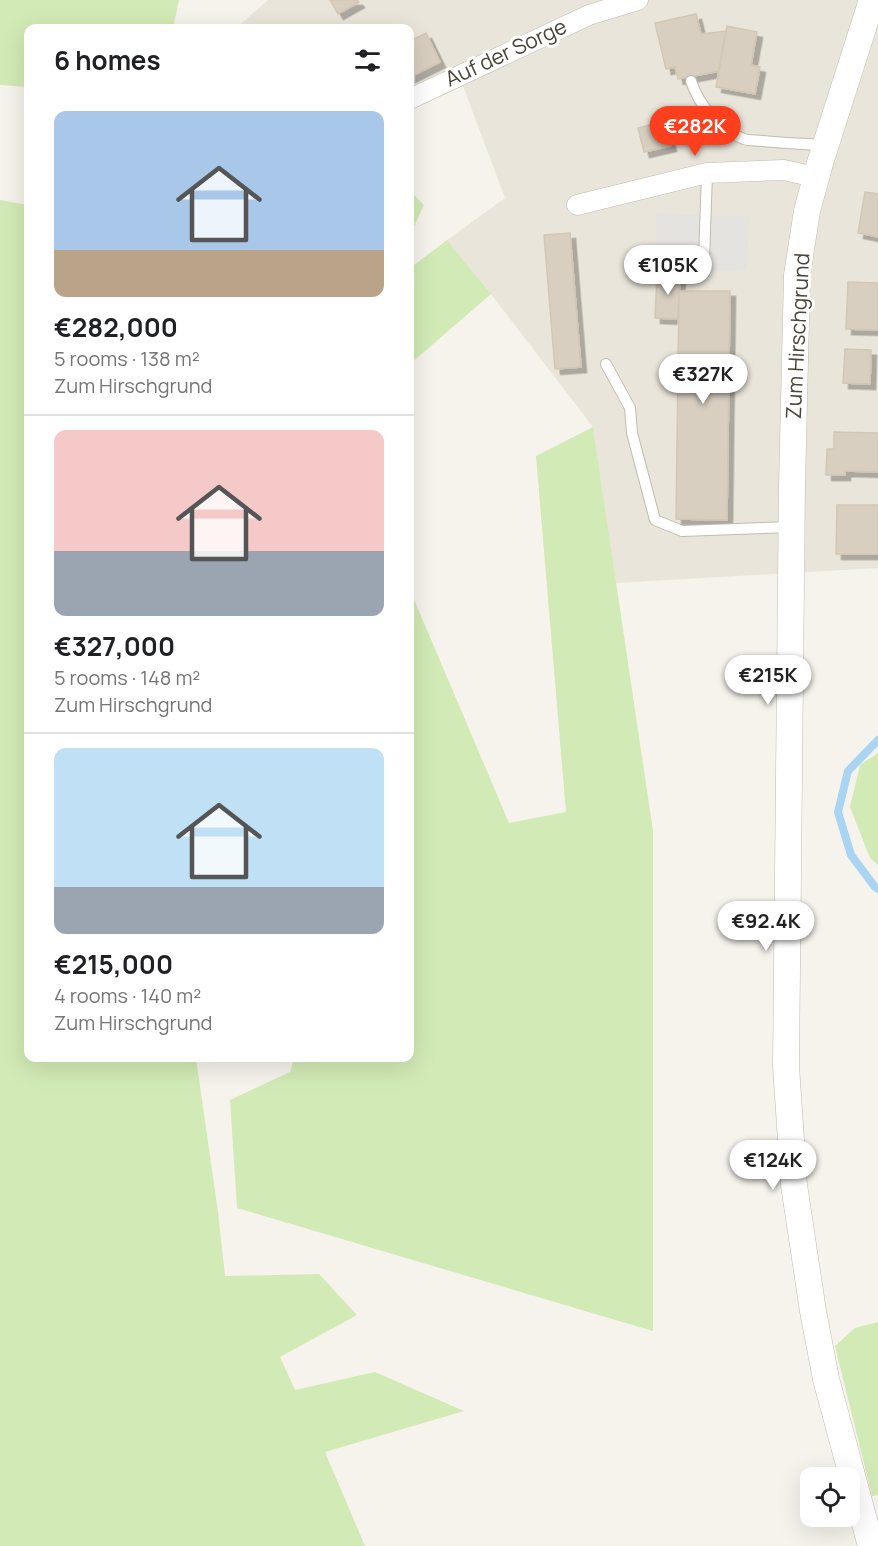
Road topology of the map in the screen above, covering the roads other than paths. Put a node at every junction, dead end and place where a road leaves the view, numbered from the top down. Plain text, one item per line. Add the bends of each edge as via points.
1 (638, 0) edge
2 (872, 0) edge
3 (691, 81) dead end
4 (414, 97) edge
5 (825, 145) junction
6 (707, 173) junction
7 (816, 177) junction
8 (577, 205) dead end
9 (704, 260) dead end
10 (606, 363) dead end
11 (792, 527) junction
12 (871, 1546) edge

1 - 4 street, Auf der Sorge via 589,15
2 - 5 street, Zum Hirschgrund
3 - 5 lane via 703,106 715,119 745,139
5 - 7 street, Zum Hirschgrund
6 - 7 street via 784,170
6 - 8 street
6 - 9 lane
7 - 11 street, Zum Hirschgrund via 797,275
10 - 11 lane via 630,408 632,433 655,520 682,531
11 - 12 street, Zum Hirschgrund via 786,1066 794,1185 826,1379

